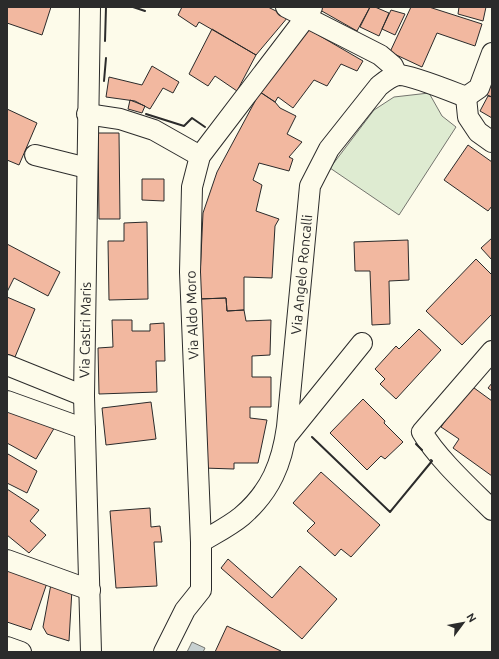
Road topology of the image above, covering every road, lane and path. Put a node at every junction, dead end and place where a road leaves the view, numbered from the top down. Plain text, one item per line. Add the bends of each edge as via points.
1 (90, 7) edge
2 (286, 7) edge
3 (309, 12) edge
4 (492, 53) edge
5 (397, 75) junction
6 (466, 97) junction
7 (87, 114) junction
8 (492, 142) edge
9 (35, 155) dead end
10 (200, 156) junction
11 (87, 168) junction
12 (362, 343) dead end
13 (492, 351) edge
14 (7, 365) edge
15 (84, 396) junction
16 (7, 401) edge
17 (85, 429) junction
18 (286, 437) junction
19 (492, 510) edge
20 (201, 542) junction
21 (7, 560) edge
22 (90, 590) junction
23 (7, 647) edge
24 (21, 652) edge
25 (91, 652) edge
26 (164, 652) edge

1 - 7 street, Via Castri Maris
2 - 3 street
3 - 5 street via 380,55 393,66
3 - 10 street, Via Aldo Moro
4 - 6 street via 479,88
5 - 6 street
5 - 18 street, Via Angelo Roncalli via 379,86 329,149 310,186
6 - 8 street via 468,117 478,132
7 - 10 street via 120,119 154,130
7 - 11 street, Via Castri Maris
9 - 11 street
10 - 20 street, Via Aldo Moro via 192,187 190,272
11 - 15 street, Via Castri Maris
12 - 18 street
13 - 19 street via 422,432 437,452
14 - 15 street
15 - 17 street, Via Castri Maris
16 - 17 street
17 - 22 street, Via Castri Maris
18 - 20 street, Via Angelo Roncalli via 268,488 241,517
20 - 26 street, Via Aldo Moro via 201,590 186,610
21 - 22 street
22 - 25 street, Via Castri Maris
23 - 24 street

